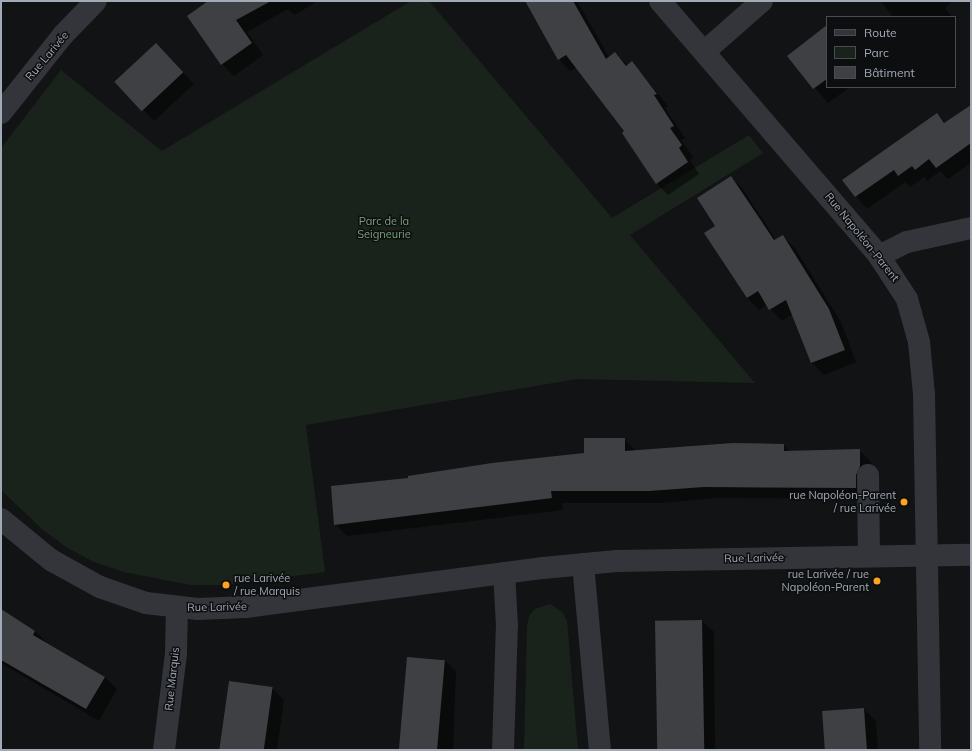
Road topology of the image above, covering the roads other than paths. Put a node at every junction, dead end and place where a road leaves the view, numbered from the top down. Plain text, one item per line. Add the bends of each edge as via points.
1 (96, 1) edge
2 (660, 1) edge
3 (762, 1) edge
4 (704, 52) junction
5 (1, 113) edge
6 (971, 228) edge
7 (879, 256) junction
8 (868, 475) dead end
9 (1, 520) edge
10 (925, 555) junction
11 (971, 555) edge
12 (868, 556) junction
13 (582, 564) junction
14 (504, 573) junction
15 (177, 607) junction
16 (164, 750) edge
17 (503, 750) edge
18 (600, 750) edge
19 (930, 750) edge

1 - 5 street, Rue Larivée via 63,35
2 - 4 street, Rue Napoléon-Parent
3 - 4 street
4 - 7 street, Rue Napoléon-Parent
6 - 7 street via 907,242
7 - 10 street, Rue Napoléon-Parent via 900,284 907,299 919,342 924,394
8 - 12 street
9 - 15 street, Rue Larivée via 33,548 75,574 125,596
10 - 11 street, Rue Larivée
10 - 12 street, Rue Larivée
10 - 19 street
12 - 13 street, Rue Larivée via 651,560
13 - 14 street, Rue Larivée
13 - 18 street
14 - 15 street, Rue Larivée via 246,607
14 - 17 street via 507,626
15 - 16 street, Rue Marquis via 176,653

